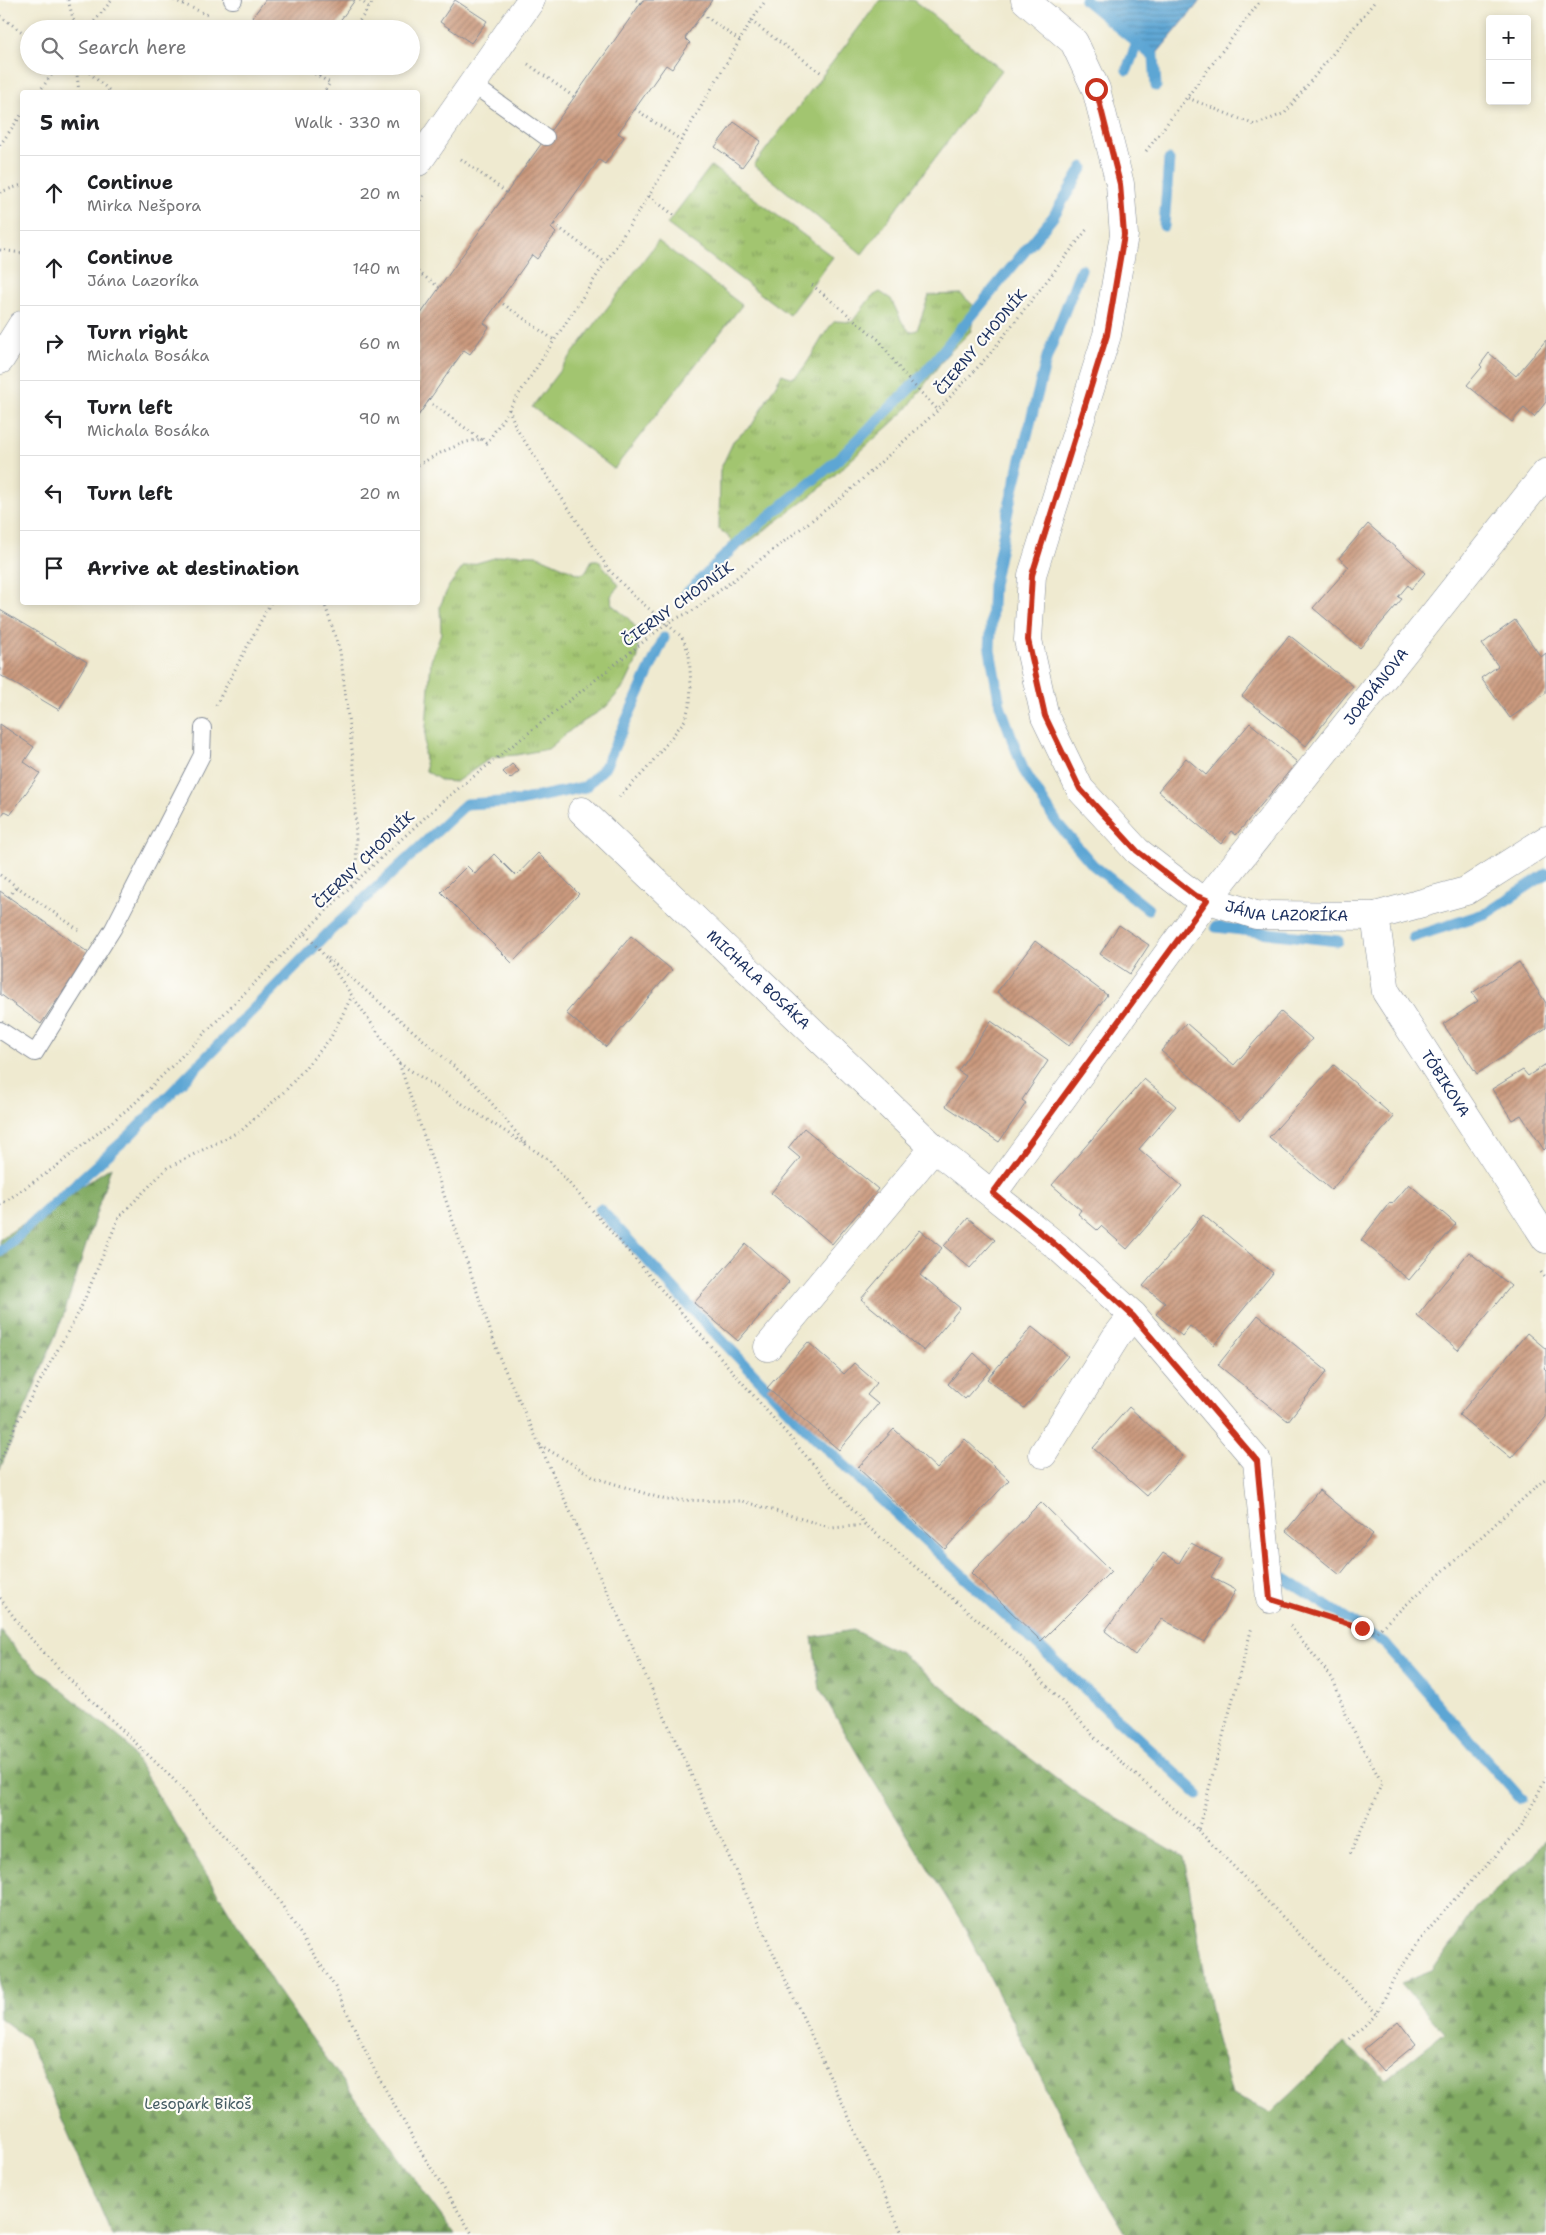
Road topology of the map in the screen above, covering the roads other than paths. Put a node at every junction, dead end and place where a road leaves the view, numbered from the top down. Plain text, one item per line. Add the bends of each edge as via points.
1 (531, 0) edge
2 (1025, 0) edge
3 (472, 84) junction
4 (546, 137) dead end
5 (420, 159) edge
6 (20, 327) edge
7 (0, 360) edge
8 (1546, 473) edge
9 (203, 728) road end
10 (592, 816) road end
11 (1546, 840) edge
12 (1207, 900) junction
13 (1375, 916) junction
14 (0, 1030) edge
15 (934, 1148) junction
16 (993, 1193) junction
17 (1546, 1239) edge
18 (1133, 1316) junction
19 (768, 1347) dead end
20 (1043, 1454) dead end
21 (1270, 1599) road end

1 - 3 street
2 - 12 street, JÁNA LAZORÍKA via 1074,42 1096,89 1120,184 1124,235 1108,326 1032,575 1028,640 1045,716 1080,789 1137,851 1194,895
3 - 4 lane
3 - 5 street
6 - 7 street
8 - 12 street, JORDÁNOVA
9 - 14 lane via 202,755 102,946 35,1053
10 - 15 street, MICHALA BOSÁKA
11 - 13 street, JÁNA LAZORÍKA via 1466,891
12 - 13 street, JÁNA LAZORÍKA via 1256,915
12 - 16 street
13 - 17 street, TÓBIKOVA via 1386,992
15 - 16 street, MICHALA BOSÁKA
15 - 19 street
16 - 18 street, MICHALA BOSÁKA
18 - 20 street via 1116,1337
18 - 21 street, MICHALA BOSÁKA via 1257,1461

